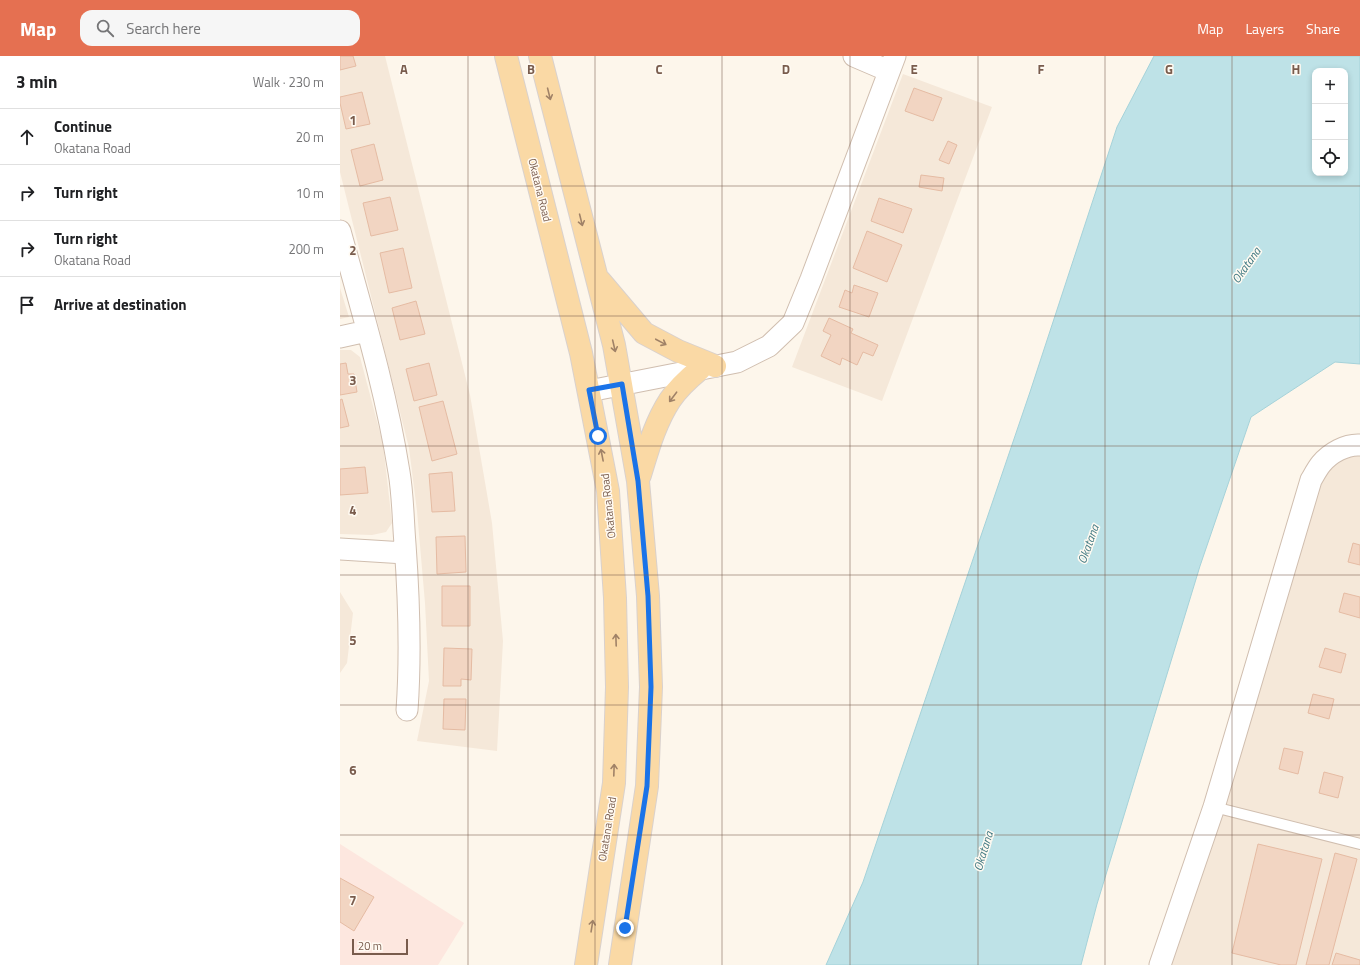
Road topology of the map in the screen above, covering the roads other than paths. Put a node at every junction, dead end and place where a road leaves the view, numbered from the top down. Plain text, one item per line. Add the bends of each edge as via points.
1 (506, 56) edge
2 (540, 56) edge
3 (854, 56) edge
4 (892, 63) edge
5 (340, 231) edge
6 (595, 275) junction
7 (367, 331) junction
8 (340, 337) edge
9 (707, 367) junction
10 (622, 384) junction
11 (589, 390) junction
12 (1360, 445) edge
13 (638, 481) junction
14 (340, 549) edge
15 (405, 553) junction
16 (407, 710) dead end
17 (1214, 808) junction
18 (1360, 844) edge
19 (586, 965) edge
20 (620, 965) edge
21 (1160, 965) edge

1 - 11 main road, Okatana Road
2 -> 6 main road
3 - 4 street
4 - 9 street via 793,323 768,346 737,362
5 - 7 street
6 -> 9 main road via 644,332
6 -> 10 main road
7 - 8 street
7 - 15 street via 390,419 399,473
9 - 10 street
9 -> 13 main road via 683,384 670,401 651,437
10 - 11 street
10 - 13 main road
19 -> 11 main road, Okatana Road via 614,783 617,687 615,598 608,491
12 - 17 street via 1336,451 1321,464 1311,480
13 - 20 main road via 648,596 651,687 647,786
14 - 15 street
15 - 16 street via 409,626
17 - 18 lane
17 - 21 street

